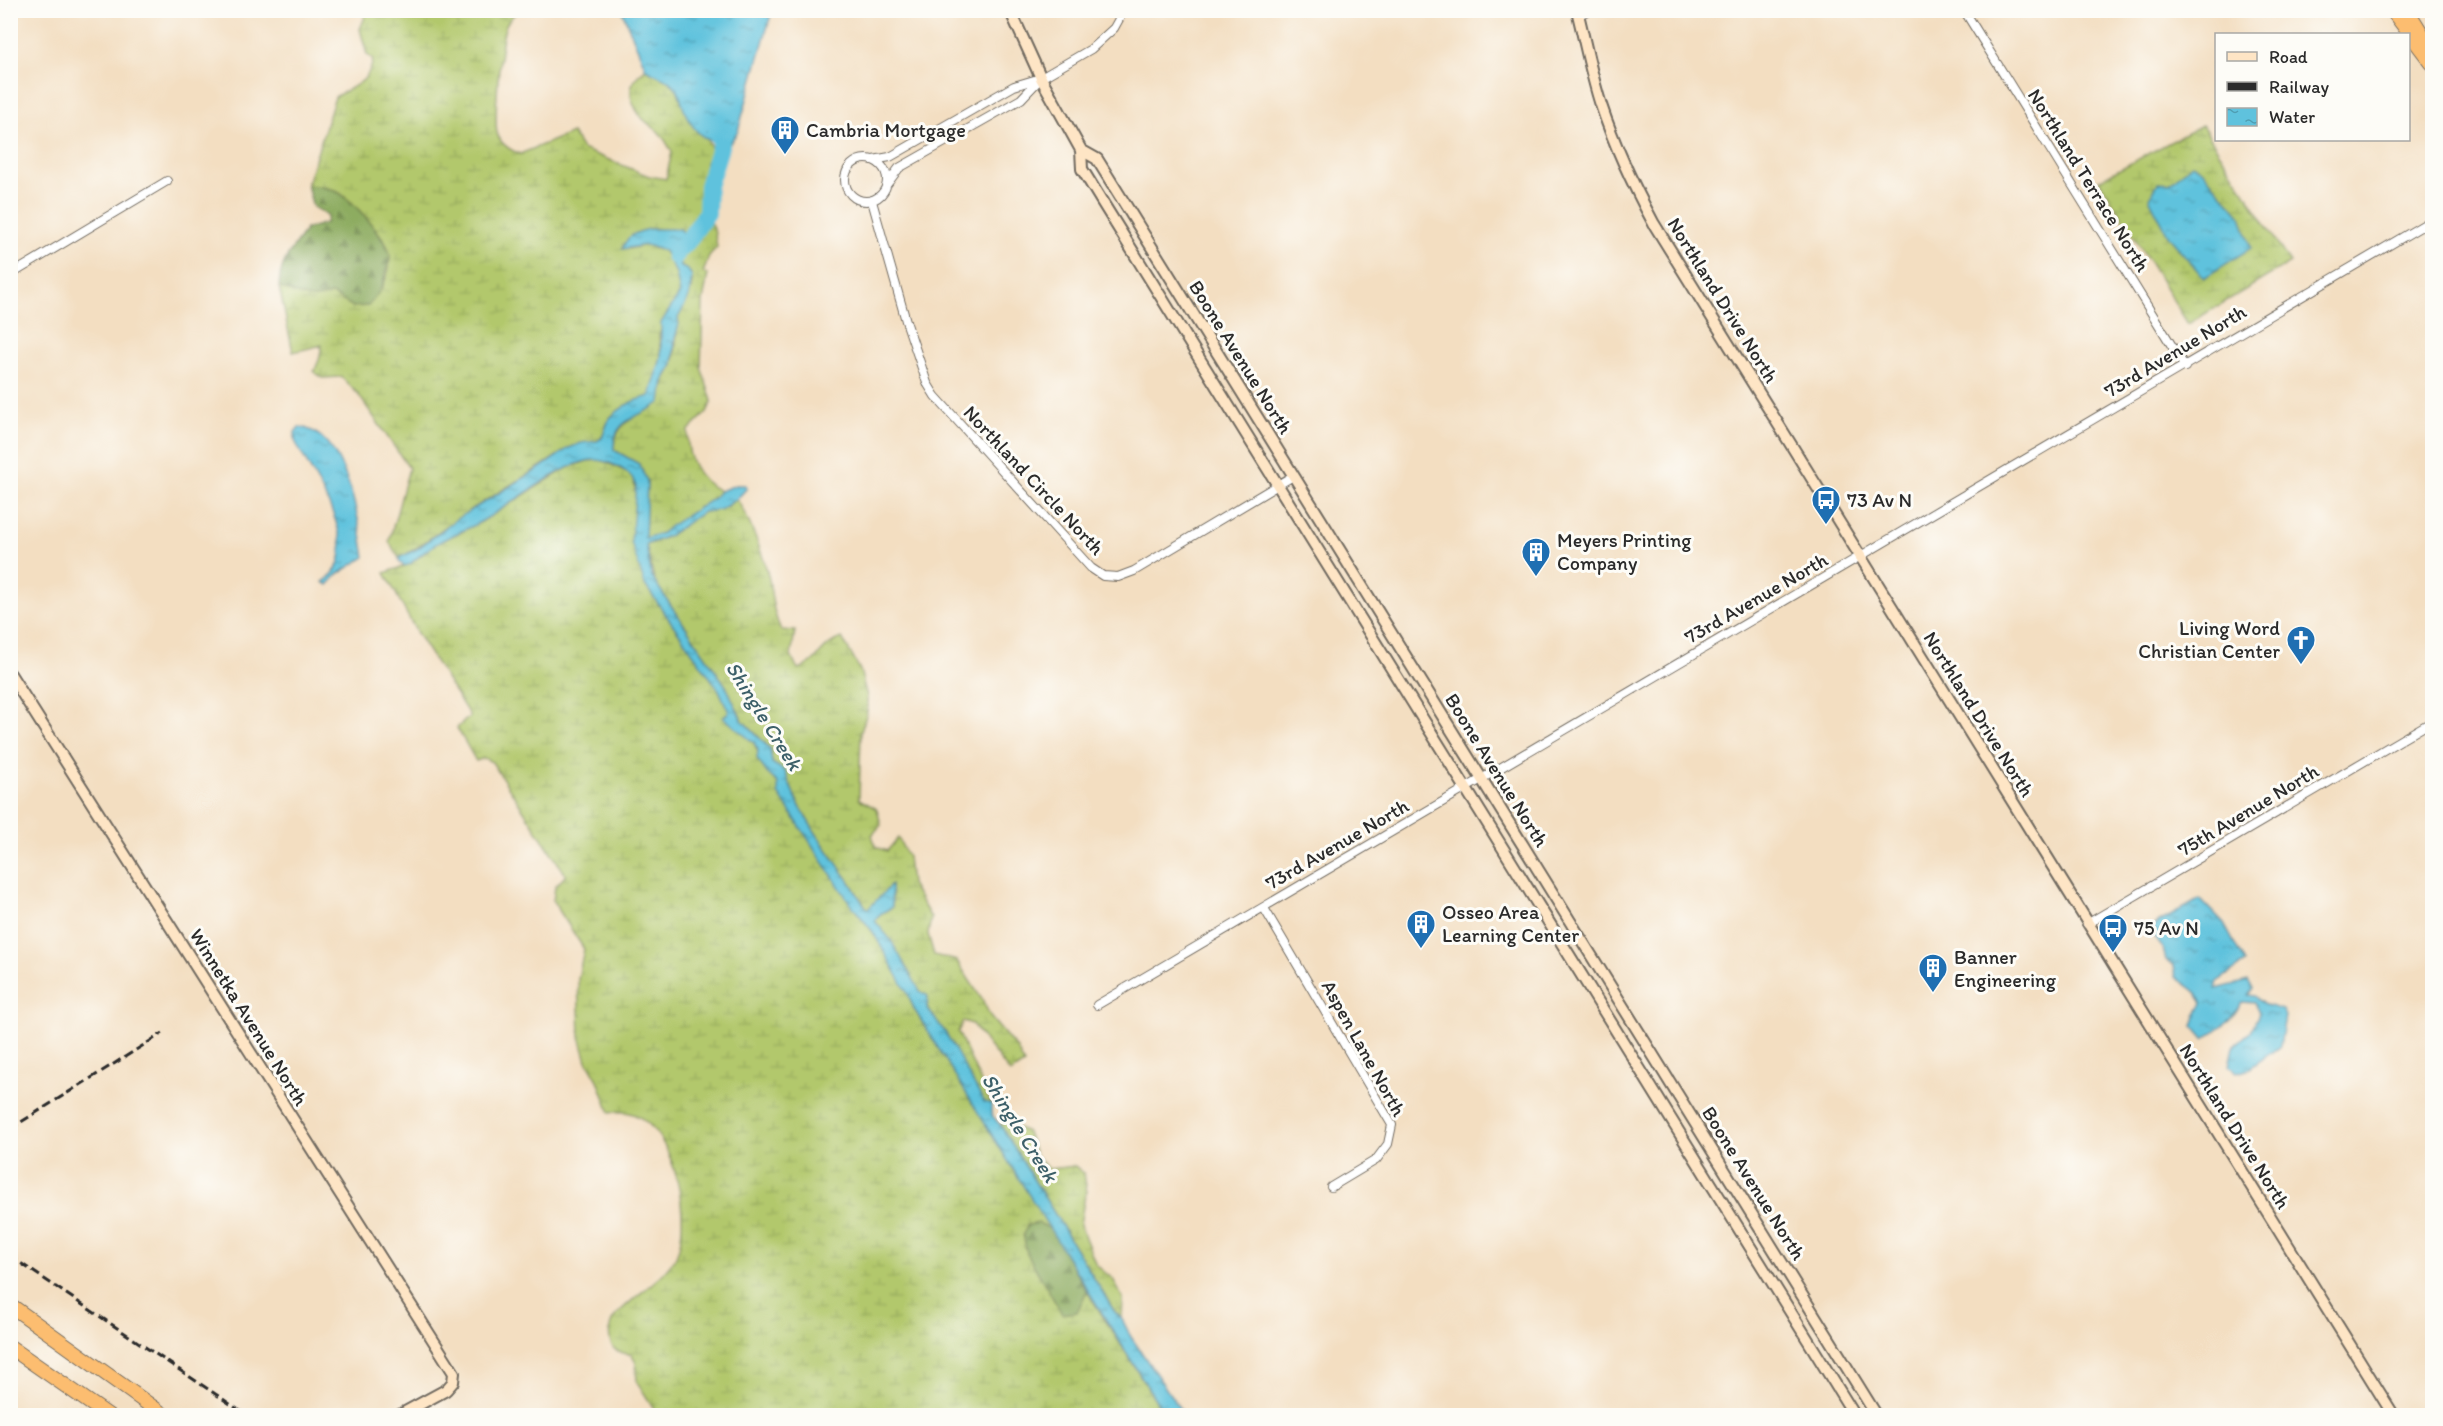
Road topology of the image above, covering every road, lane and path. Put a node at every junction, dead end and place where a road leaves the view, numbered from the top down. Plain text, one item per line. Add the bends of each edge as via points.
1 (1010, 10) edge
2 (1124, 10) edge
3 (1590, 10) edge
4 (1964, 10) edge
5 (2392, 10) edge
6 (2407, 10) edge
7 (1577, 13) edge
8 (2410, 33) edge
9 (2410, 33) edge
10 (2433, 51) edge
11 (2433, 63) edge
12 (1041, 78) junction
13 (1081, 150) junction
14 (873, 160) junction
15 (167, 181) dead end
16 (887, 184) junction
17 (872, 201) junction
18 (2433, 220) edge
19 (10, 275) edge
20 (2185, 367) junction
21 (1293, 476) junction
22 (1278, 486) junction
23 (1860, 557) junction
24 (10, 674) edge
25 (2426, 725) dead end
26 (1482, 779) junction
27 (1466, 789) junction
28 (1264, 908) junction
29 (2087, 924) junction
30 (1096, 1005) dead end
31 (1331, 1188) dead end
32 (10, 1305) edge
33 (10, 1347) edge
34 (400, 1415) edge
35 (109, 1416) edge
36 (165, 1416) edge
37 (1855, 1416) edge
38 (1877, 1416) edge
39 (2394, 1416) edge

1 - 12 street, Boone Avenue North
2 - 12 street via 1100,42
3 - 7 street
4 - 20 street, Northland Terrace North
5 - 8 highway
6 - 10 highway
7 - 23 street, Northland Drive North via 1600,102 1633,185
9 - 11 highway
12 - 13 street, Boone Avenue North
12 - 14 street via 1014,86 890,157
12 - 16 street via 1021,99 899,168
13 - 21 street, Boone Avenue North via 1097,159
13 - 22 street, Boone Avenue North via 1087,177
14 - 16 street via 886,172
14 - 17 street via 860,159 852,164 845,181 853,197
15 - 19 street
16 - 17 street via 881,196
17 - 22 street, Northland Circle North via 927,383 1091,568 1103,576 1118,577 1134,571
18 - 20 street, 73rd Avenue North
20 - 23 street, 73rd Avenue North
21 - 22 street, Northland Circle North
21 - 26 street, Boone Avenue North
22 - 27 street, Boone Avenue North
23 - 26 street, 73rd Avenue North
23 - 29 street, Northland Drive North
24 - 34 street, Winnetka Avenue North via 453,1373 453,1382 446,1390
25 - 29 street, 75th Avenue North
26 - 27 street, 73rd Avenue North
26 - 38 street, Boone Avenue North
27 - 28 street, 73rd Avenue North
27 - 37 street, Boone Avenue North
28 - 30 street, 73rd Avenue North
28 - 31 street, Aspen Lane North via 1392,1125 1388,1144 1376,1160
29 - 39 street, Northland Drive North
32 - 36 highway
33 - 35 highway

